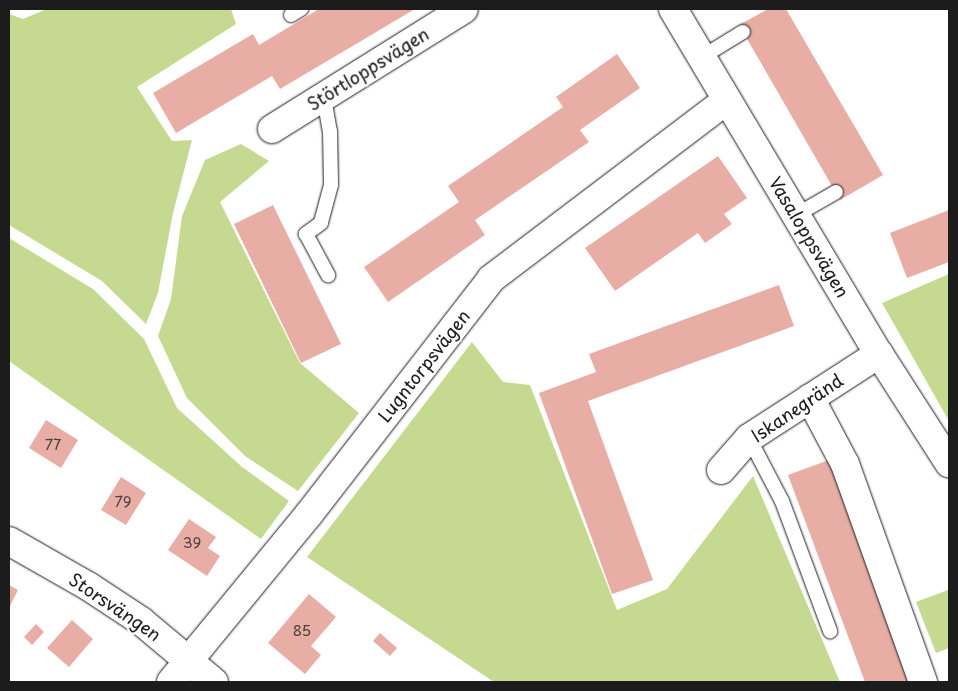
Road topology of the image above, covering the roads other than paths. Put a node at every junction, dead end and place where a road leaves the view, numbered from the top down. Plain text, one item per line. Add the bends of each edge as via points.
1 (464, 9) edge
2 (673, 9) edge
3 (743, 32) dead end
4 (702, 57) junction
5 (324, 98) junction
6 (727, 100) junction
7 (272, 128) dead end
8 (836, 192) dead end
9 (796, 215) junction
10 (328, 275) dead end
11 (879, 354) junction
12 (810, 398) junction
13 (749, 438) junction
14 (949, 463) edge
15 (721, 470) dead end
16 (9, 541) edge
17 (830, 631) dead end
18 (190, 661) junction
19 (172, 682) edge
20 (214, 682) edge
21 (923, 682) edge

1 - 5 street, Störtloppsvägen
2 - 4 street, Vasaloppsvägen
3 - 4 lane
4 - 6 street, Vasaloppsvägen
5 - 7 street, Störtloppsvägen
5 - 10 lane via 330,131 331,185 321,223 306,234
6 - 9 street, Vasaloppsvägen
6 - 18 street, Lugntorpsvägen via 491,279
8 - 9 lane
9 - 11 street, Vasaloppsvägen
11 - 12 street, Iskanegränd
11 - 14 street, Vasaloppsvägen
12 - 13 street, Iskanegränd
12 - 21 street via 845,464
13 - 15 street, Iskanegränd
13 - 17 lane via 782,500
16 - 18 street, Storsvängen via 96,591 141,621
18 - 19 street, Lugntorpsvägen
18 - 20 street, Storsvängen

